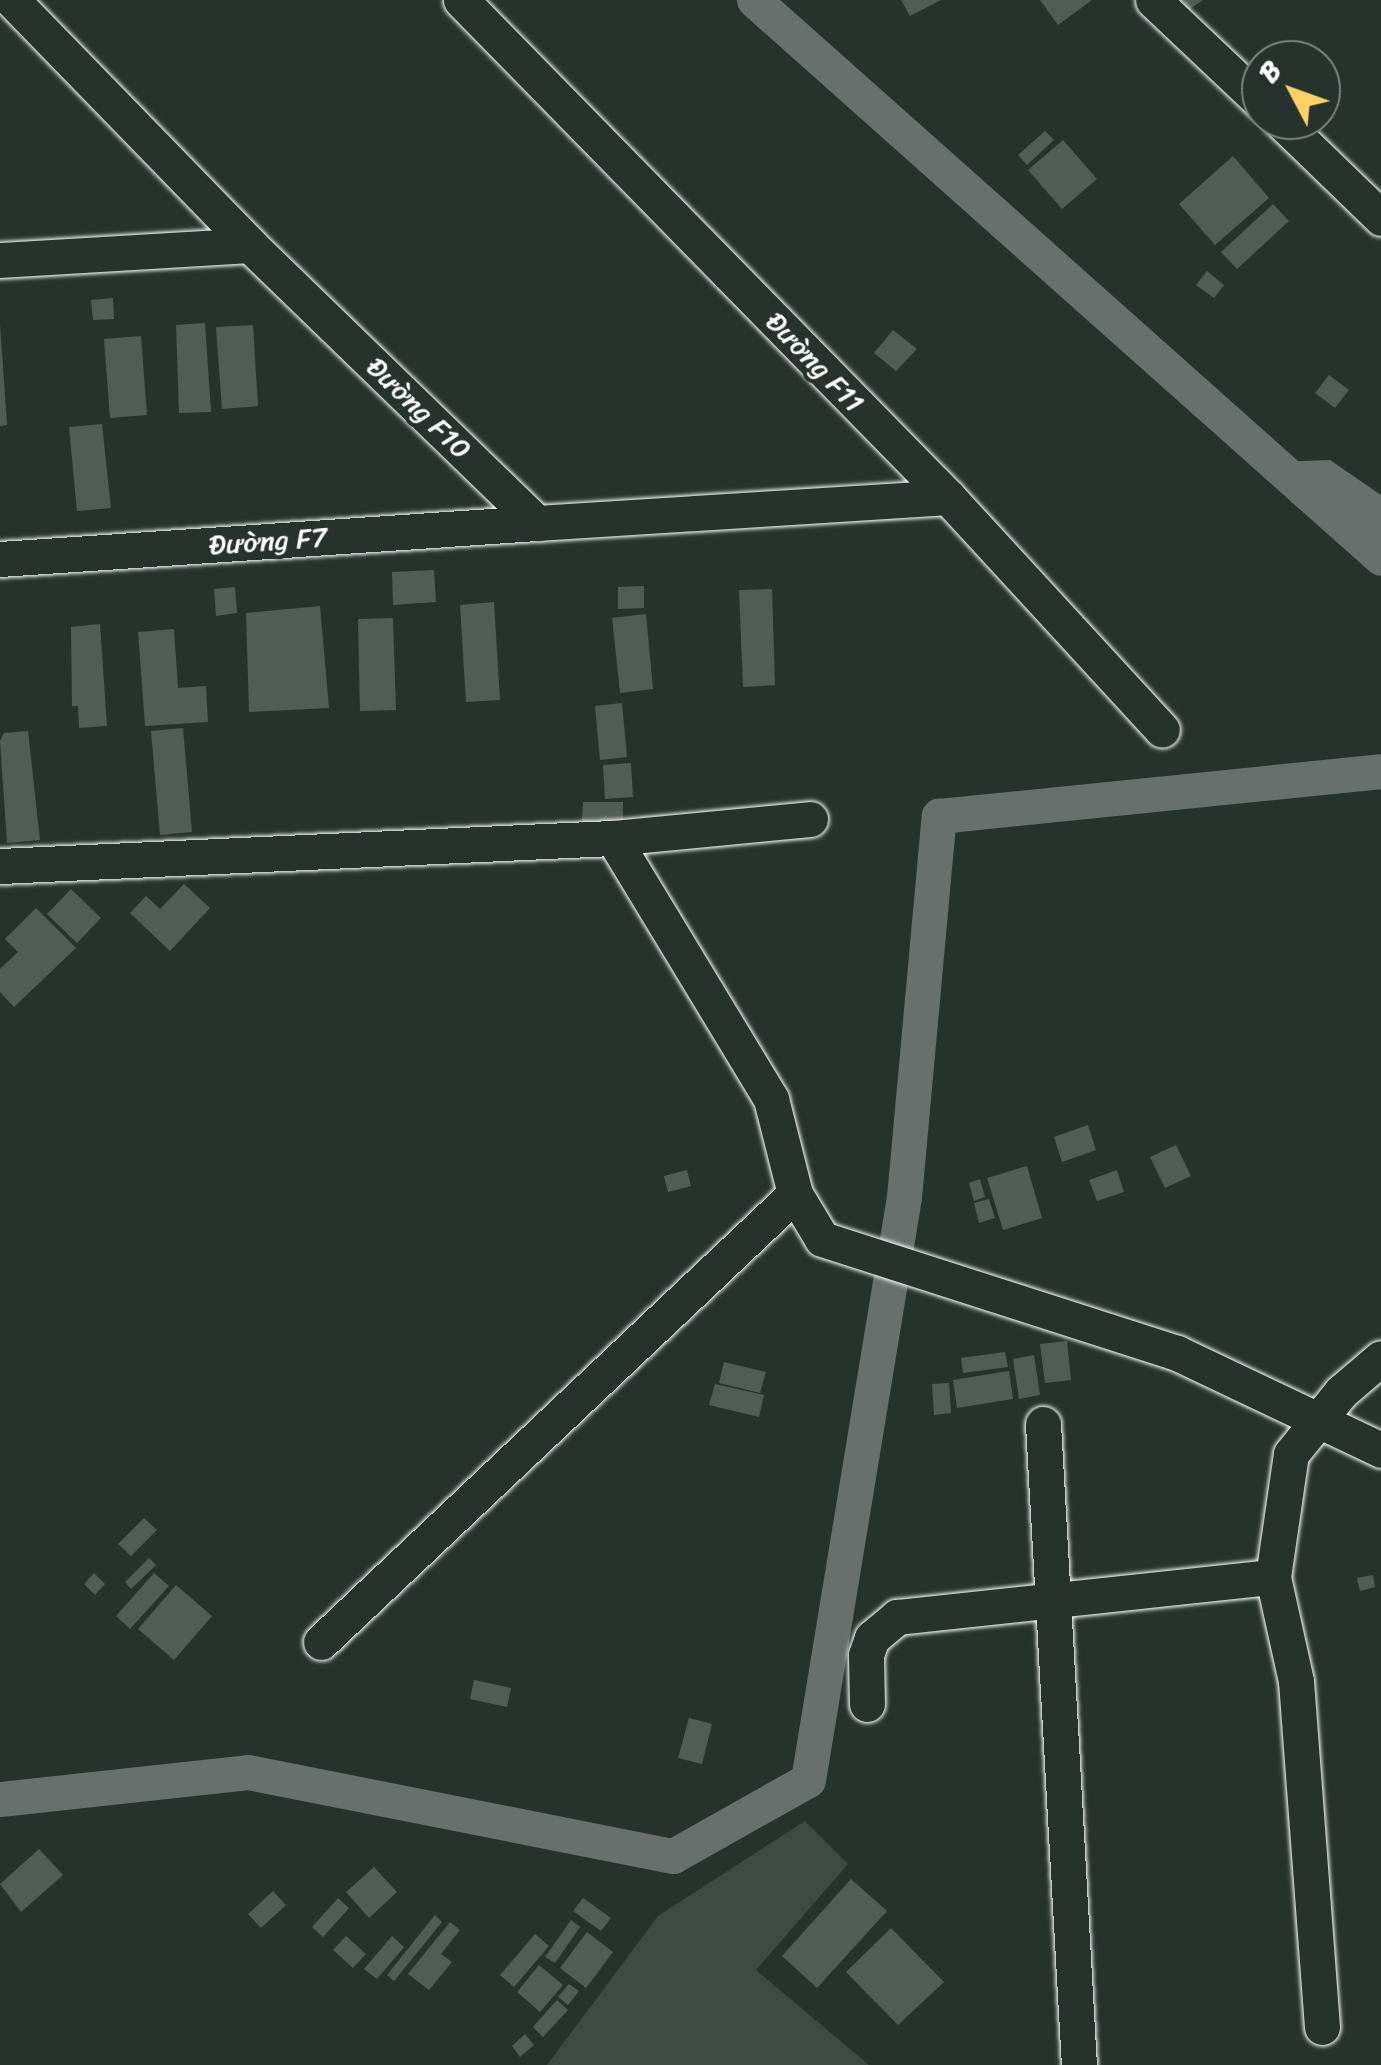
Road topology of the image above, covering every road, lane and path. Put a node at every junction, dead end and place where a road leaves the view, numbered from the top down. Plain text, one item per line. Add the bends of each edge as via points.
1 (12, 0) edge
2 (460, 0) edge
3 (1152, 0) edge
4 (1241, 83) edge
5 (1301, 140) edge
6 (1381, 218) edge
7 (250, 245) junction
8 (0, 260) edge
9 (948, 498) junction
10 (536, 523) junction
11 (0, 558) edge
12 (1162, 730) dead end
13 (810, 819) dead end
14 (614, 838) junction
15 (0, 866) edge
16 (795, 1194) junction
17 (1381, 1358) edge
18 (1314, 1420) junction
19 (1043, 1424) dead end
20 (1381, 1450) edge
21 (1273, 1577) junction
22 (1050, 1604) junction
23 (321, 1642) dead end
24 (867, 1704) dead end
25 (1322, 2028) dead end
26 (1079, 2065) edge

1 - 7 street, Đường F10
2 - 9 street, Đường F11
3 - 4 street
5 - 6 street
7 - 8 street
7 - 10 street, Đường F10
9 - 10 street
9 - 12 street, Đường F11
10 - 11 street, Đường F7
13 - 14 street
14 - 15 street
14 - 16 street via 770,1100
16 - 18 street via 808,1225 840,1245 1177,1354
16 - 23 street
17 - 18 street
18 - 20 street
18 - 21 street via 1286,1469
19 - 22 street
21 - 22 street
21 - 25 street via 1296,1681
22 - 24 street via 897,1617 872,1638 866,1655
22 - 26 street

